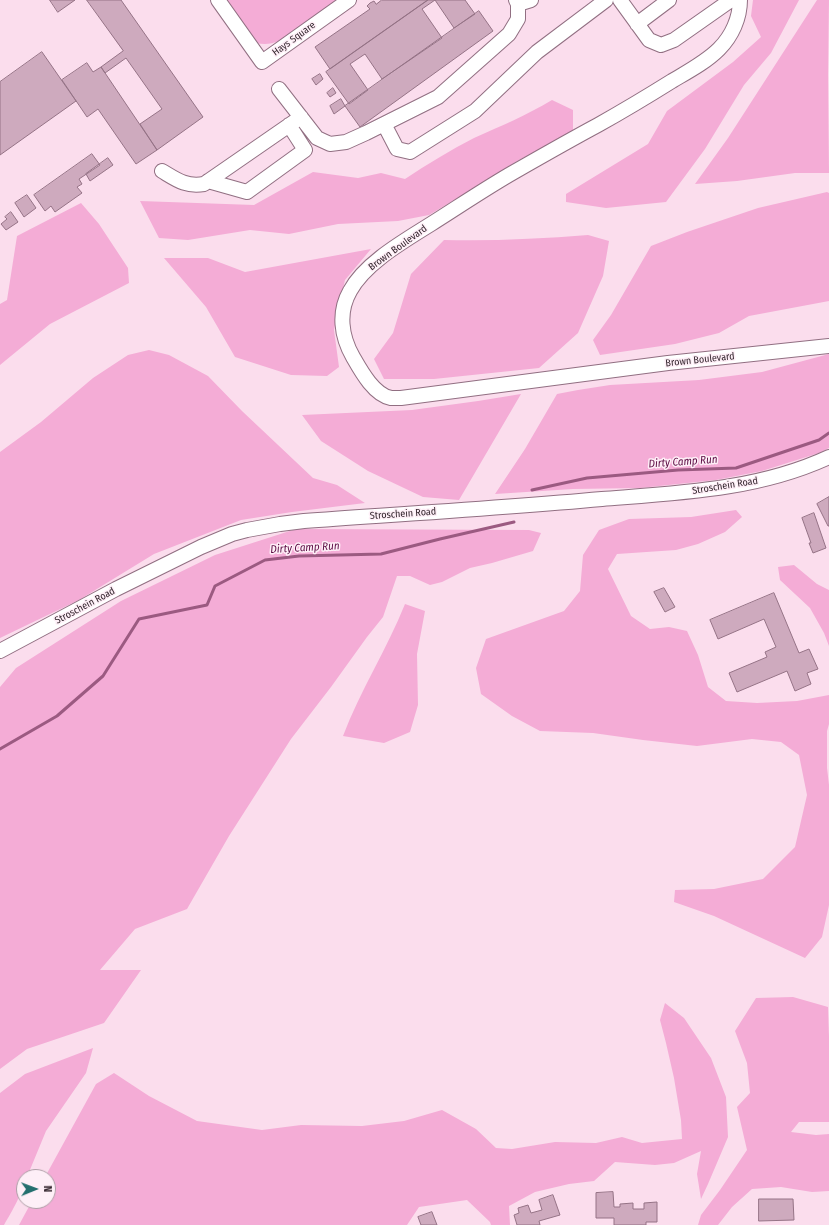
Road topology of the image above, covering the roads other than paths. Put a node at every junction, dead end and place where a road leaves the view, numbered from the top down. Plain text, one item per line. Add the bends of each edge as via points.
1 (218, 0) edge
2 (349, 0) edge
3 (531, 0) edge
4 (606, 0) edge
5 (620, 0) edge
6 (669, 0) edge
7 (731, 0) edge
8 (740, 0) edge
9 (517, 2) edge
10 (637, 24) junction
11 (279, 89) dead end
12 (300, 117) junction
13 (384, 124) junction
14 (289, 125) junction
15 (162, 171) dead end
16 (208, 181) junction
17 (829, 346) edge
18 (829, 457) edge
19 (0, 651) edge

1 - 2 street, Hays Square via 262,62
3 - 9 street
4 - 13 street via 537,52 475,111 410,152 397,149
5 - 10 street
6 - 10 street
7 - 10 street via 674,40 661,45 649,40
8 - 17 street, Brown Boulevard via 739,15 731,33 706,61 627,109 513,172 403,242 360,275 342,309 342,328 349,350 363,374 381,394 390,398 668,363
9 - 13 street via 518,19 509,34 438,97
11 - 12 street
12 - 13 street via 317,138 330,144 346,142
12 - 14 street
14 - 16 street
14 - 16 street via 305,150 247,192
15 - 16 street via 183,183 195,186
18 - 19 street, Stroschein Road via 775,477 718,488 581,501 304,521 247,530 217,540 163,565

